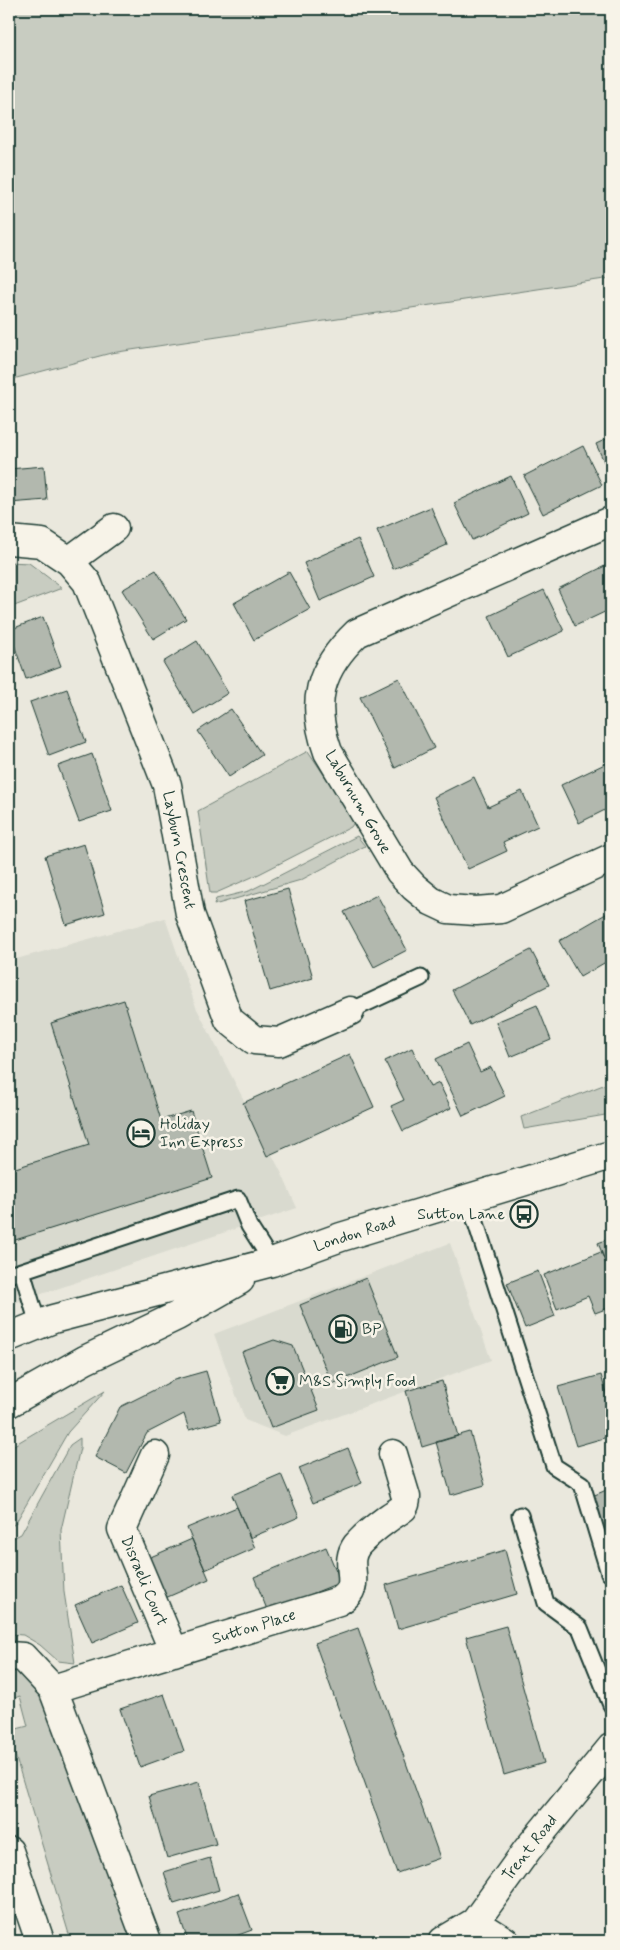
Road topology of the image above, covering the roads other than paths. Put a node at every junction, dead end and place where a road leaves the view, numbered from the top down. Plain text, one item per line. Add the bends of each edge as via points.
1 (611, 521) edge
2 (114, 528) dead end
3 (9, 540) edge
4 (69, 561) junction
5 (611, 858) edge
6 (421, 978) dead end
7 (350, 1012) joint
8 (611, 1155) edge
9 (468, 1198) junction
10 (272, 1262) junction
11 (16, 1273) edge
12 (38, 1324) junction
13 (9, 1337) edge
14 (9, 1403) edge
15 (393, 1454) dead end
16 (155, 1455) dead end
17 (520, 1515) dead end
18 (609, 1573) dead end
19 (174, 1652) junction
20 (9, 1656) edge
21 (53, 1689) junction
22 (611, 1705) edge
23 (611, 1748) edge
24 (9, 1851) edge
25 (475, 1922) junction
26 (40, 1941) edge
27 (147, 1941) edge
28 (443, 1941) edge
29 (505, 1941) edge

1 - 5 main road, Laburnum Grove via 358,633 343,646 327,671 318,714 328,752 400,872 431,901 448,909 501,909
2 - 4 main road
3 - 4 main road, Layburn Crescent via 42,543
4 - 7 main road, Layburn Crescent via 87,582 167,785 190,914 229,1020 254,1040 279,1042
6 - 7 lane
8 - 9 main road, London Road
9 - 10 main road, London Road
9 - 18 lane via 554,1466 582,1484
10 - 11 lane via 238,1199
10 - 12 main road, London Road
10 - 14 main road, London Road via 177,1316 85,1360
11 - 12 lane
12 - 13 main road, London Road
15 - 19 main road, Sutton Place via 406,1503 355,1548 351,1566 353,1588 346,1597
16 - 19 main road, Disraeli Court via 122,1529
17 - 22 lane via 546,1603 580,1628
19 - 21 main road, Sutton Place
20 - 21 main road via 23,1657
21 - 27 main road
23 - 25 main road, Trent Road via 527,1850
24 - 26 main road
25 - 28 main road, Trent Road
25 - 29 main road

